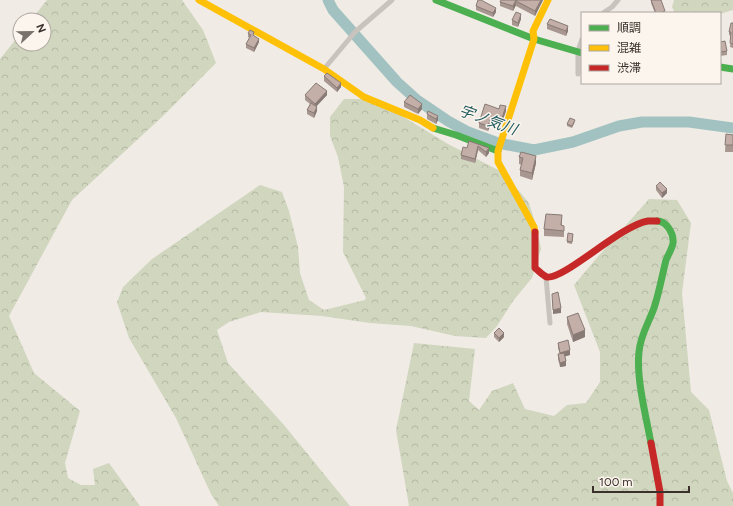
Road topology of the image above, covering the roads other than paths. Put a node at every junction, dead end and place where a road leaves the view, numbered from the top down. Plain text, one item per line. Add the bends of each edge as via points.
1 (199, 0) edge
2 (392, 0) edge
3 (436, 0) edge
4 (548, 0) edge
5 (618, 0) edge
6 (604, 12) edge
7 (534, 39) junction
8 (580, 52) edge
9 (721, 67) edge
10 (324, 69) junction
11 (733, 69) edge
12 (578, 74) dead end
13 (498, 151) junction
14 (546, 277) junction
15 (550, 323) dead end
16 (660, 506) edge

1 - 10 street
2 - 10 street via 353,34
3 - 7 street
4 - 7 street via 533,30
5 - 6 street
7 - 8 street
7 - 13 street
8 - 12 street
9 - 11 street
10 - 13 street via 364,97 420,120 436,130
13 - 14 street via 498,162 534,227 535,268
14 - 15 street
14 - 16 street via 553,277 568,269 597,247 638,224 660,221 672,232 673,243 639,351 643,399 660,492

